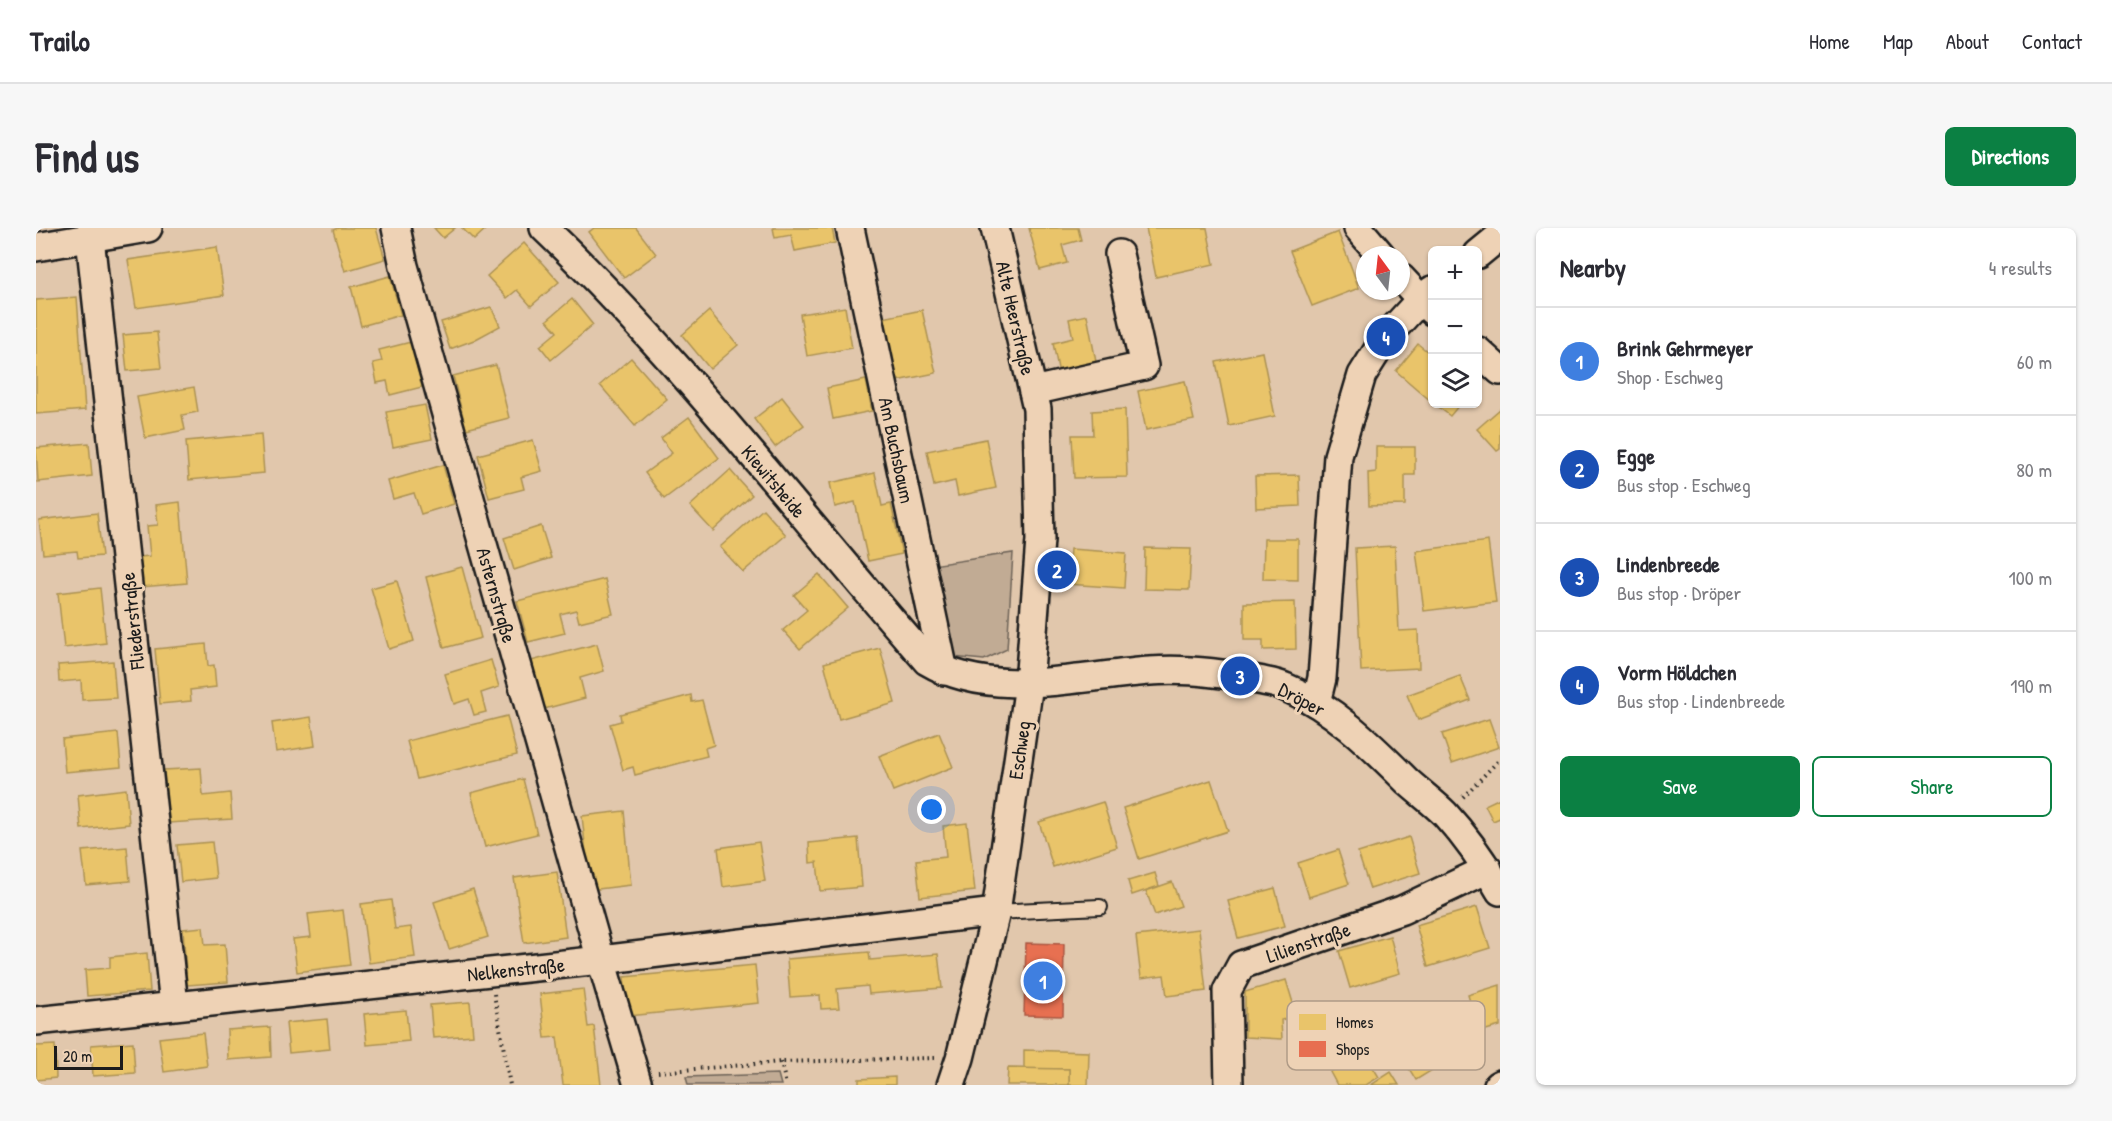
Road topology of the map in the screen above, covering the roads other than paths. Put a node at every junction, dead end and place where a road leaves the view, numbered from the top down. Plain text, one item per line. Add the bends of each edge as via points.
1 (148, 228) edge
2 (396, 228) edge
3 (544, 228) edge
4 (850, 228) edge
5 (995, 228) edge
6 (1358, 228) edge
7 (1500, 236) edge
8 (90, 238) junction
9 (1373, 246) edge
10 (36, 247) edge
11 (1482, 251) edge
12 (1119, 254) dead end
13 (1410, 285) edge
14 (1428, 300) edge
15 (1481, 354) edge
16 (1500, 371) edge
17 (1035, 400) junction
18 (944, 671) junction
19 (1029, 684) junction
20 (1316, 703) junction
21 (1494, 880) edge
22 (1100, 906) dead end
23 (996, 912) junction
24 (601, 960) junction
25 (174, 1005) junction
26 (36, 1021) edge
27 (637, 1080) edge
28 (951, 1085) edge
29 (1229, 1085) edge

1 - 8 street
2 - 24 street, Asternstraße
3 - 18 street, Kiewitsheide via 588,270 705,400 927,661
4 - 18 street, Am Buchsbaum
5 - 17 street, Alte Heerstraße
6 - 9 street
7 - 11 street
8 - 10 street
8 - 25 street, Fliederstraße
12 - 17 street via 1144,366
13 - 14 street
14 - 20 street via 1386,337 1362,375 1338,456 1323,678
15 - 16 street
17 - 19 street, Eschweg via 1040,540
18 - 19 street, Kiewitsheide
19 - 20 street, Dröper via 1152,671 1192,671 1284,686
19 - 23 street, Eschweg
20 - 21 street, Dröper via 1366,740 1444,813
21 - 29 street, Lilienstraße via 1241,965 1227,991
22 - 23 lane
23 - 24 street, Nelkenstraße
23 - 28 street, Eschweg
24 - 25 street, Nelkenstraße
24 - 27 street, Asternstraße
25 - 26 street, Nelkenstraße

